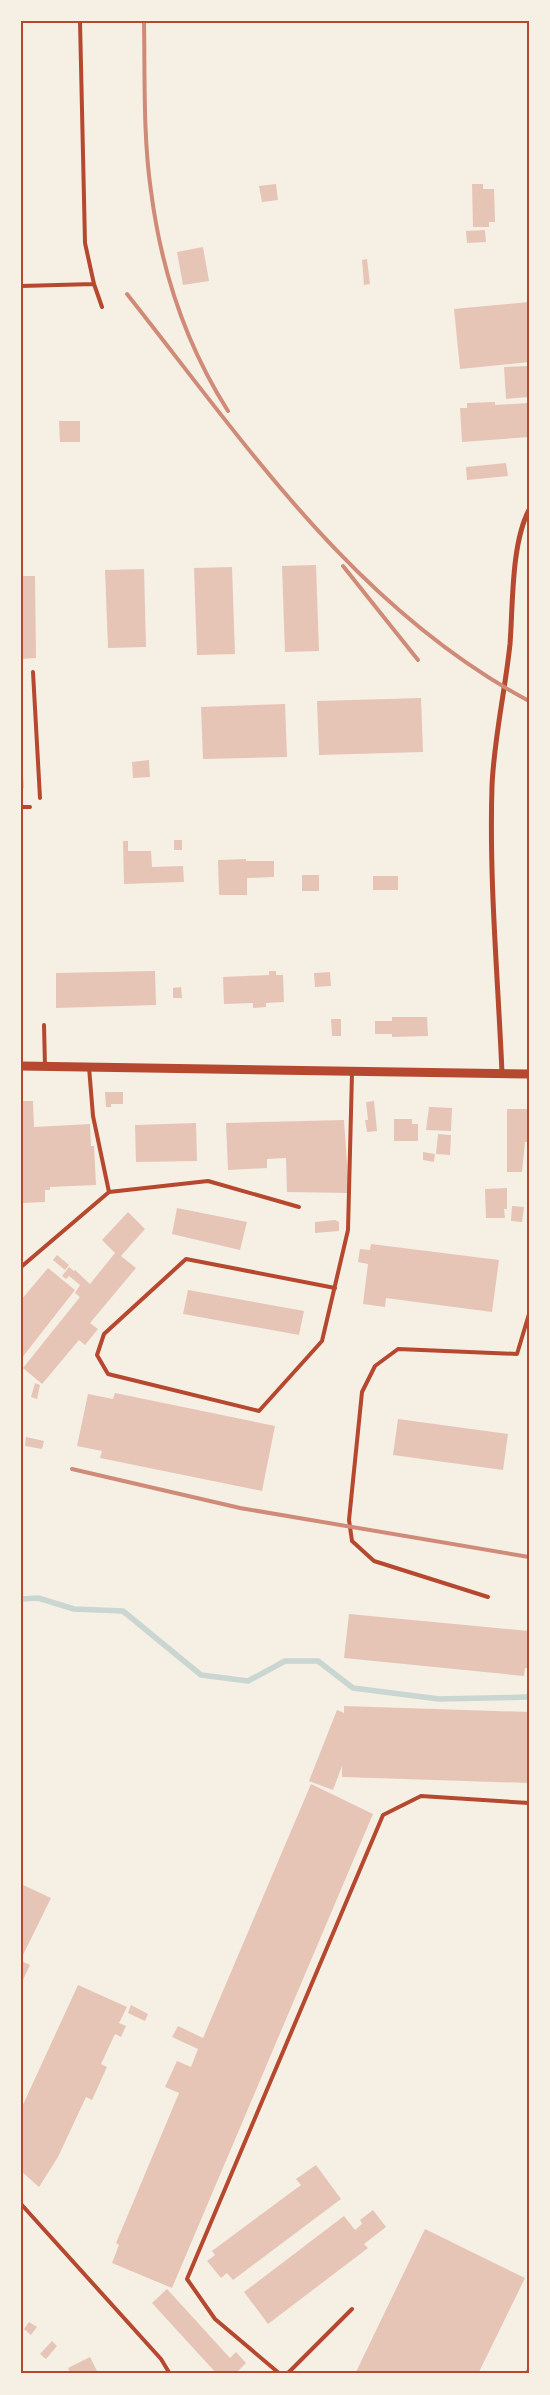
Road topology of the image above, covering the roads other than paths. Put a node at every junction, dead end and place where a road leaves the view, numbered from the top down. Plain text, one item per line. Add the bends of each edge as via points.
1 (80, 21) edge
2 (94, 284) junction
3 (21, 286) edge
4 (102, 307) dead end
5 (529, 510) edge
6 (33, 672) dead end
7 (40, 798) dead end
8 (21, 807) edge
9 (30, 807) dead end
10 (44, 1025) dead end
11 (21, 1066) edge
12 (45, 1066) junction
13 (89, 1067) junction
14 (352, 1071) junction
15 (502, 1073) junction
16 (529, 1074) edge
17 (109, 1192) junction
18 (299, 1208) dead end
19 (21, 1267) edge
20 (335, 1288) junction
21 (529, 1314) edge
22 (488, 1597) dead end
23 (529, 1803) edge
24 (21, 2204) edge
25 (352, 2308) dead end
26 (529, 2370) edge
27 (170, 2374) edge
28 (280, 2374) edge
29 (287, 2374) edge
30 (527, 2374) edge

1 - 2 lane via 85,243
2 - 3 lane
2 - 4 lane
5 - 15 street via 518,542 492,785
6 - 7 lane
8 - 9 lane
10 - 12 lane
11 - 12 street
12 - 13 street
13 - 14 street
13 - 17 lane via 93,1116
14 - 15 street
14 - 20 lane via 348,1230
15 - 16 street
17 - 18 lane via 208,1181
17 - 19 lane
20 - 20 lane via 186,1259 104,1334 97,1355 108,1374 259,1411 322,1341
21 - 22 lane via 517,1354 398,1349 375,1366 362,1392 349,1520 352,1540 374,1561
23 - 28 lane via 421,1796 383,1814 187,2279 215,2319
24 - 27 lane via 161,2359
25 - 29 lane
26 - 30 lane

